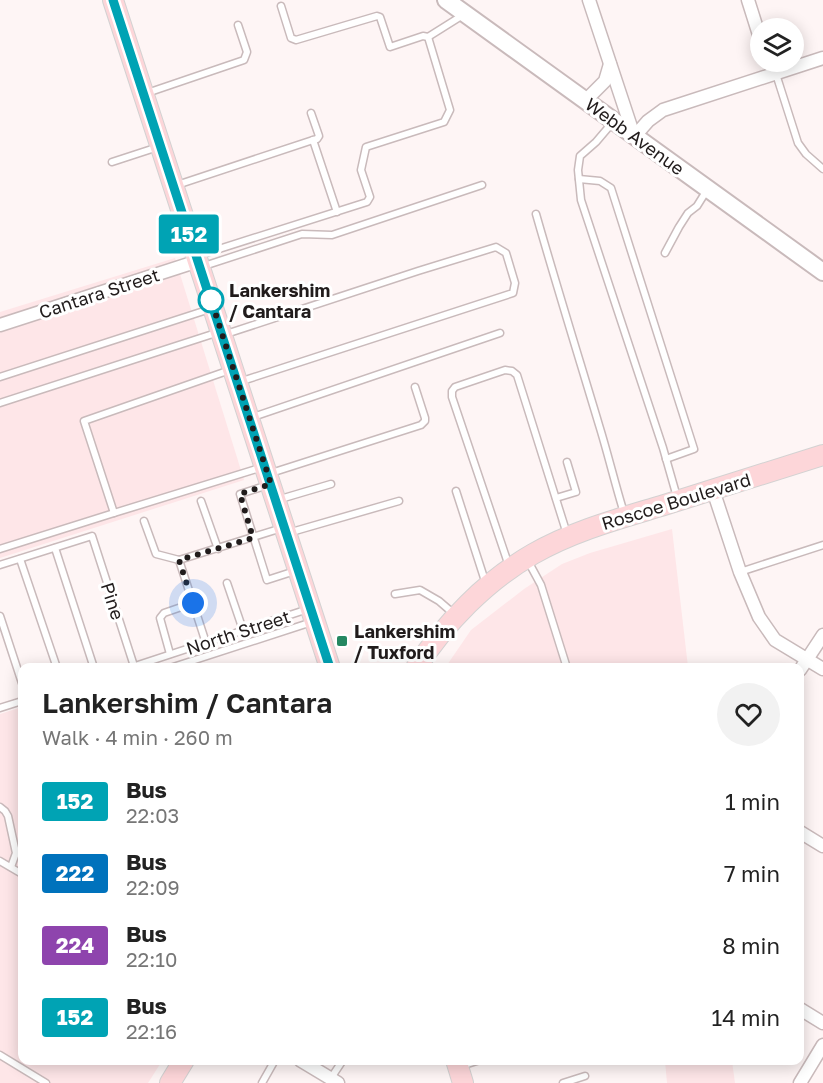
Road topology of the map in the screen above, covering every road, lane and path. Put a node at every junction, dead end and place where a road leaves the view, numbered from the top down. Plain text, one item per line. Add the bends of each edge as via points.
1 (113, 0) edge
2 (446, 0) edge
3 (589, 0) edge
4 (748, 0) edge
5 (281, 6) dead end
6 (465, 13) junction
7 (754, 18) edge
8 (238, 26) dead end
9 (428, 37) junction
10 (823, 58) edge
11 (610, 64) junction
12 (774, 74) junction
13 (144, 94) junction
14 (586, 100) junction
15 (311, 113) dead end
16 (614, 121) junction
17 (634, 137) junction
18 (312, 140) junction
19 (161, 146) junction
20 (112, 162) dead end
21 (823, 169) edge
22 (579, 179) junction
23 (482, 185) dead end
24 (174, 186) junction
25 (708, 190) junction
26 (337, 212) junction
27 (536, 214) dead end
28 (664, 253) dead end
29 (198, 261) junction
30 (823, 272) edge
31 (213, 308) junction
32 (0, 324) edge
33 (222, 333) junction
34 (500, 333) dead end
35 (236, 376) junction
36 (0, 377) edge
37 (415, 387) dead end
38 (0, 402) edge
39 (250, 418) junction
40 (823, 455) edge
41 (666, 459) junction
42 (567, 462) dead end
43 (270, 481) junction
44 (331, 484) dead end
45 (713, 490) junction
46 (456, 491) dead end
47 (556, 498) junction
48 (678, 500) junction
49 (201, 501) dead end
50 (399, 501) dead end
51 (114, 513) junction
52 (625, 517) junction
53 (144, 520) dead end
54 (286, 530) junction
55 (568, 537) junction
56 (253, 538) junction
57 (823, 545) edge
58 (55, 548) junction
59 (0, 549) edge
60 (218, 549) junction
61 (530, 556) junction
62 (20, 559) junction
63 (179, 560) junction
64 (0, 565) edge
65 (299, 569) junction
66 (510, 569) junction
67 (740, 572) junction
68 (227, 583) dead end
69 (487, 587) junction
70 (395, 594) dead end
71 (193, 603) junction
72 (313, 614) junction
73 (0, 616) edge
74 (457, 616) junction
75 (243, 630) junction
76 (823, 635) edge
77 (206, 643) junction
78 (170, 654) junction
79 (806, 659) junction
80 (55, 663) edge
81 (92, 663) edge
82 (131, 663) edge
83 (144, 663) edge
84 (183, 663) edge
85 (328, 663) edge
86 (419, 663) edge
87 (565, 663) edge
88 (804, 663) edge
89 (823, 669) edge
90 (18, 671) edge
91 (18, 702) edge
92 (0, 708) edge
93 (0, 807) edge
94 (804, 834) edge
95 (823, 846) edge
96 (0, 861) edge
97 (11, 867) junction
98 (18, 871) edge
99 (804, 1011) edge
100 (823, 1023) edge
101 (823, 1045) edge
102 (0, 1055) edge
103 (181, 1065) edge
104 (272, 1065) edge
105 (311, 1065) edge
106 (341, 1065) edge
107 (585, 1076) dead end
108 (334, 1081) edge
109 (46, 1083) edge
110 (170, 1083) edge
111 (262, 1083) edge
112 (562, 1083) edge
113 (800, 1083) edge

1 - 13 main road
2 - 6 street, Webb Avenue
3 - 11 street
4 - 7 street
5 - 9 lane via 291,38 296,40 377,16 390,47
6 - 9 lane
6 - 14 street, Webb Avenue
8 - 13 lane via 247,52 244,60
9 - 26 lane via 450,110 444,122 366,147 361,170 370,197 367,202
10 - 12 street
11 - 14 street via 605,81
11 - 17 street
12 - 17 street via 663,110
12 - 21 lane via 798,143
13 - 19 main road
14 - 16 street, Webb Avenue
15 - 18 lane via 319,136
16 - 17 street, Webb Avenue
16 - 22 lane via 580,156
17 - 25 street, Webb Avenue
18 - 24 lane
18 - 26 lane
19 - 20 lane
19 - 24 main road
22 - 41 lane via 581,200
22 - 41 lane via 611,188 694,449
23 - 29 lane via 332,235 302,234
24 - 29 main road
25 - 28 lane via 688,213
25 - 30 street, Webb Avenue
26 - 29 lane
27 - 52 lane
29 - 31 main road
29 - 32 street, Cantara Street
31 - 33 main road
31 - 36 lane
33 - 35 main road
33 - 35 lane via 496,247 506,253 515,283 513,293
33 - 38 lane
34 - 39 lane
35 - 39 main road
35 - 51 lane via 84,421
37 - 43 lane via 424,418 421,424
39 - 43 main road
40 - 45 main road, Roscoe Boulevard
41 - 48 lane
42 - 47 lane via 576,492
43 - 44 lane
43 - 51 lane
43 - 54 main road
43 - 56 lane via 240,494
45 - 48 main road, Roscoe Boulevard
45 - 67 street
46 - 69 lane
47 - 55 lane
47 - 66 lane via 517,375 505,370 455,387 452,397
48 - 52 main road, Roscoe Boulevard
49 - 60 lane
50 - 54 lane
51 - 59 lane
52 - 55 main road, Roscoe Boulevard
53 - 63 lane via 156,555
54 - 56 lane
54 - 65 main road
55 - 61 main road, Roscoe Boulevard
56 - 60 lane
56 - 65 lane via 267,580
57 - 67 lane
58 - 62 lane
58 - 81 lane
58 - 82 lane, Pine via 92,536
60 - 63 lane
61 - 66 main road, Roscoe Boulevard
61 - 87 lane
62 - 64 lane
62 - 80 lane
63 - 71 lane
65 - 72 main road
66 - 69 main road, Roscoe Boulevard
67 - 79 street via 759,617 775,640
68 - 75 lane
69 - 74 main road, Roscoe Boulevard
70 - 74 lane via 420,590
71 - 77 lane
71 - 78 lane via 160,618
72 - 75 lane, North Street
72 - 84 lane
72 - 85 main road
73 - 90 lane
74 - 86 main road, Roscoe Boulevard
75 - 77 lane, North Street
76 - 79 street
77 - 78 lane, North Street
78 - 83 lane, North Street
79 - 88 street
79 - 89 street
91 - 92 lane
93 - 97 lane via 8,816 16,852
94 - 95 street
96 - 97 lane
97 - 98 lane
99 - 100 street
101 - 113 street
102 - 109 lane
103 - 110 main road
104 - 111 lane
105 - 108 street
106 - 108 lane
107 - 112 lane

